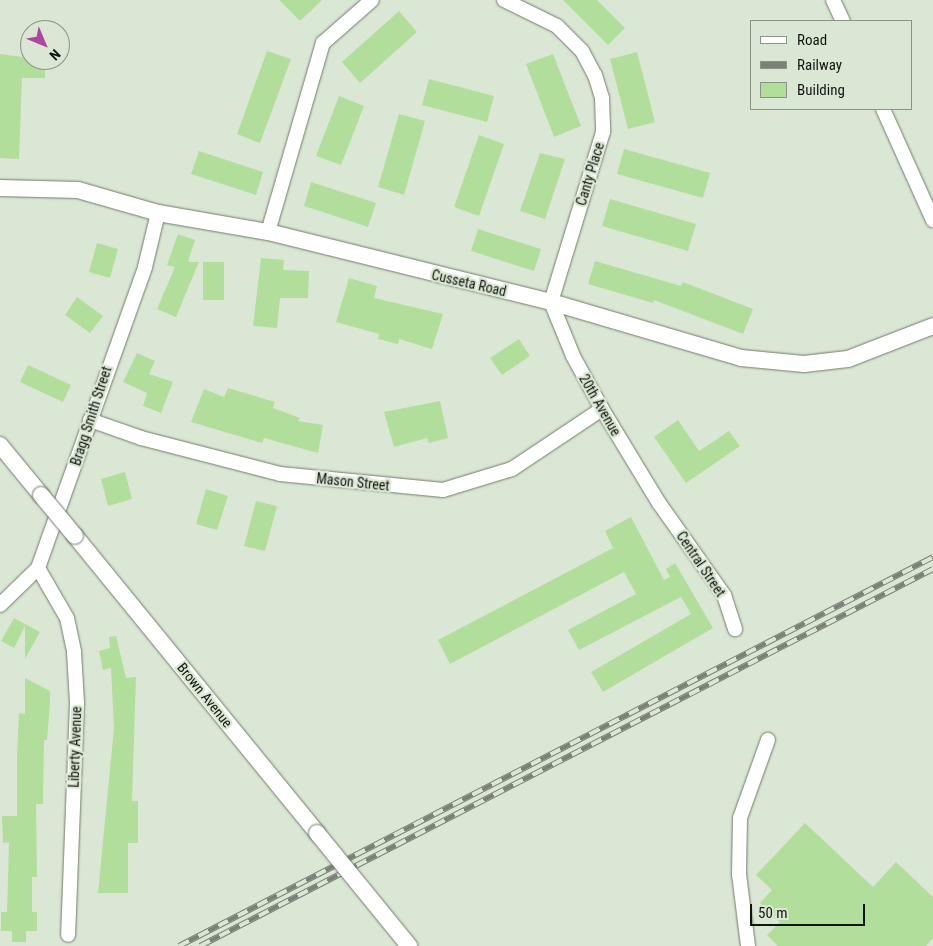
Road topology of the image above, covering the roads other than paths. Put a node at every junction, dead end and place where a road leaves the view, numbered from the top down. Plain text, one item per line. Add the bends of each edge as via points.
1 (372, 0) edge
2 (504, 0) edge
3 (833, 0) edge
4 (842, 20) edge
5 (883, 110) edge
6 (0, 188) edge
7 (158, 212) junction
8 (933, 220) edge
9 (268, 232) junction
10 (551, 302) junction
11 (933, 326) edge
12 (602, 409) junction
13 (90, 420) junction
14 (0, 445) edge
15 (659, 503) joint
16 (38, 568) junction
17 (0, 605) edge
18 (735, 629) dead end
19 (768, 740) dead end
20 (68, 935) dead end
21 (409, 946) edge
22 (748, 946) edge

1 - 9 street via 323,43
2 - 10 street, Canty Place via 557,26 582,51 602,98 603,132
3 - 4 street
5 - 8 street
6 - 7 street, Cusseta Road via 78,190
7 - 9 street, Cusseta Road
7 - 13 street, Bragg Smith Street via 145,267
9 - 10 street, Cusseta Road
10 - 11 street, Cusseta Road via 725,354 770,362 848,359
10 - 12 street, 20th Avenue via 573,356
12 - 13 street, Mason Street via 512,469 443,490 280,474 141,438
12 - 15 street, 20th Avenue
13 - 16 street, Bragg Smith Street
14 - 21 street, Brown Avenue, bridge
15 - 18 street, Central Street via 724,595
16 - 17 street, Bragg Smith Street
16 - 20 street, Liberty Avenue via 68,618 74,652 77,703
19 - 22 street via 740,818 739,874

